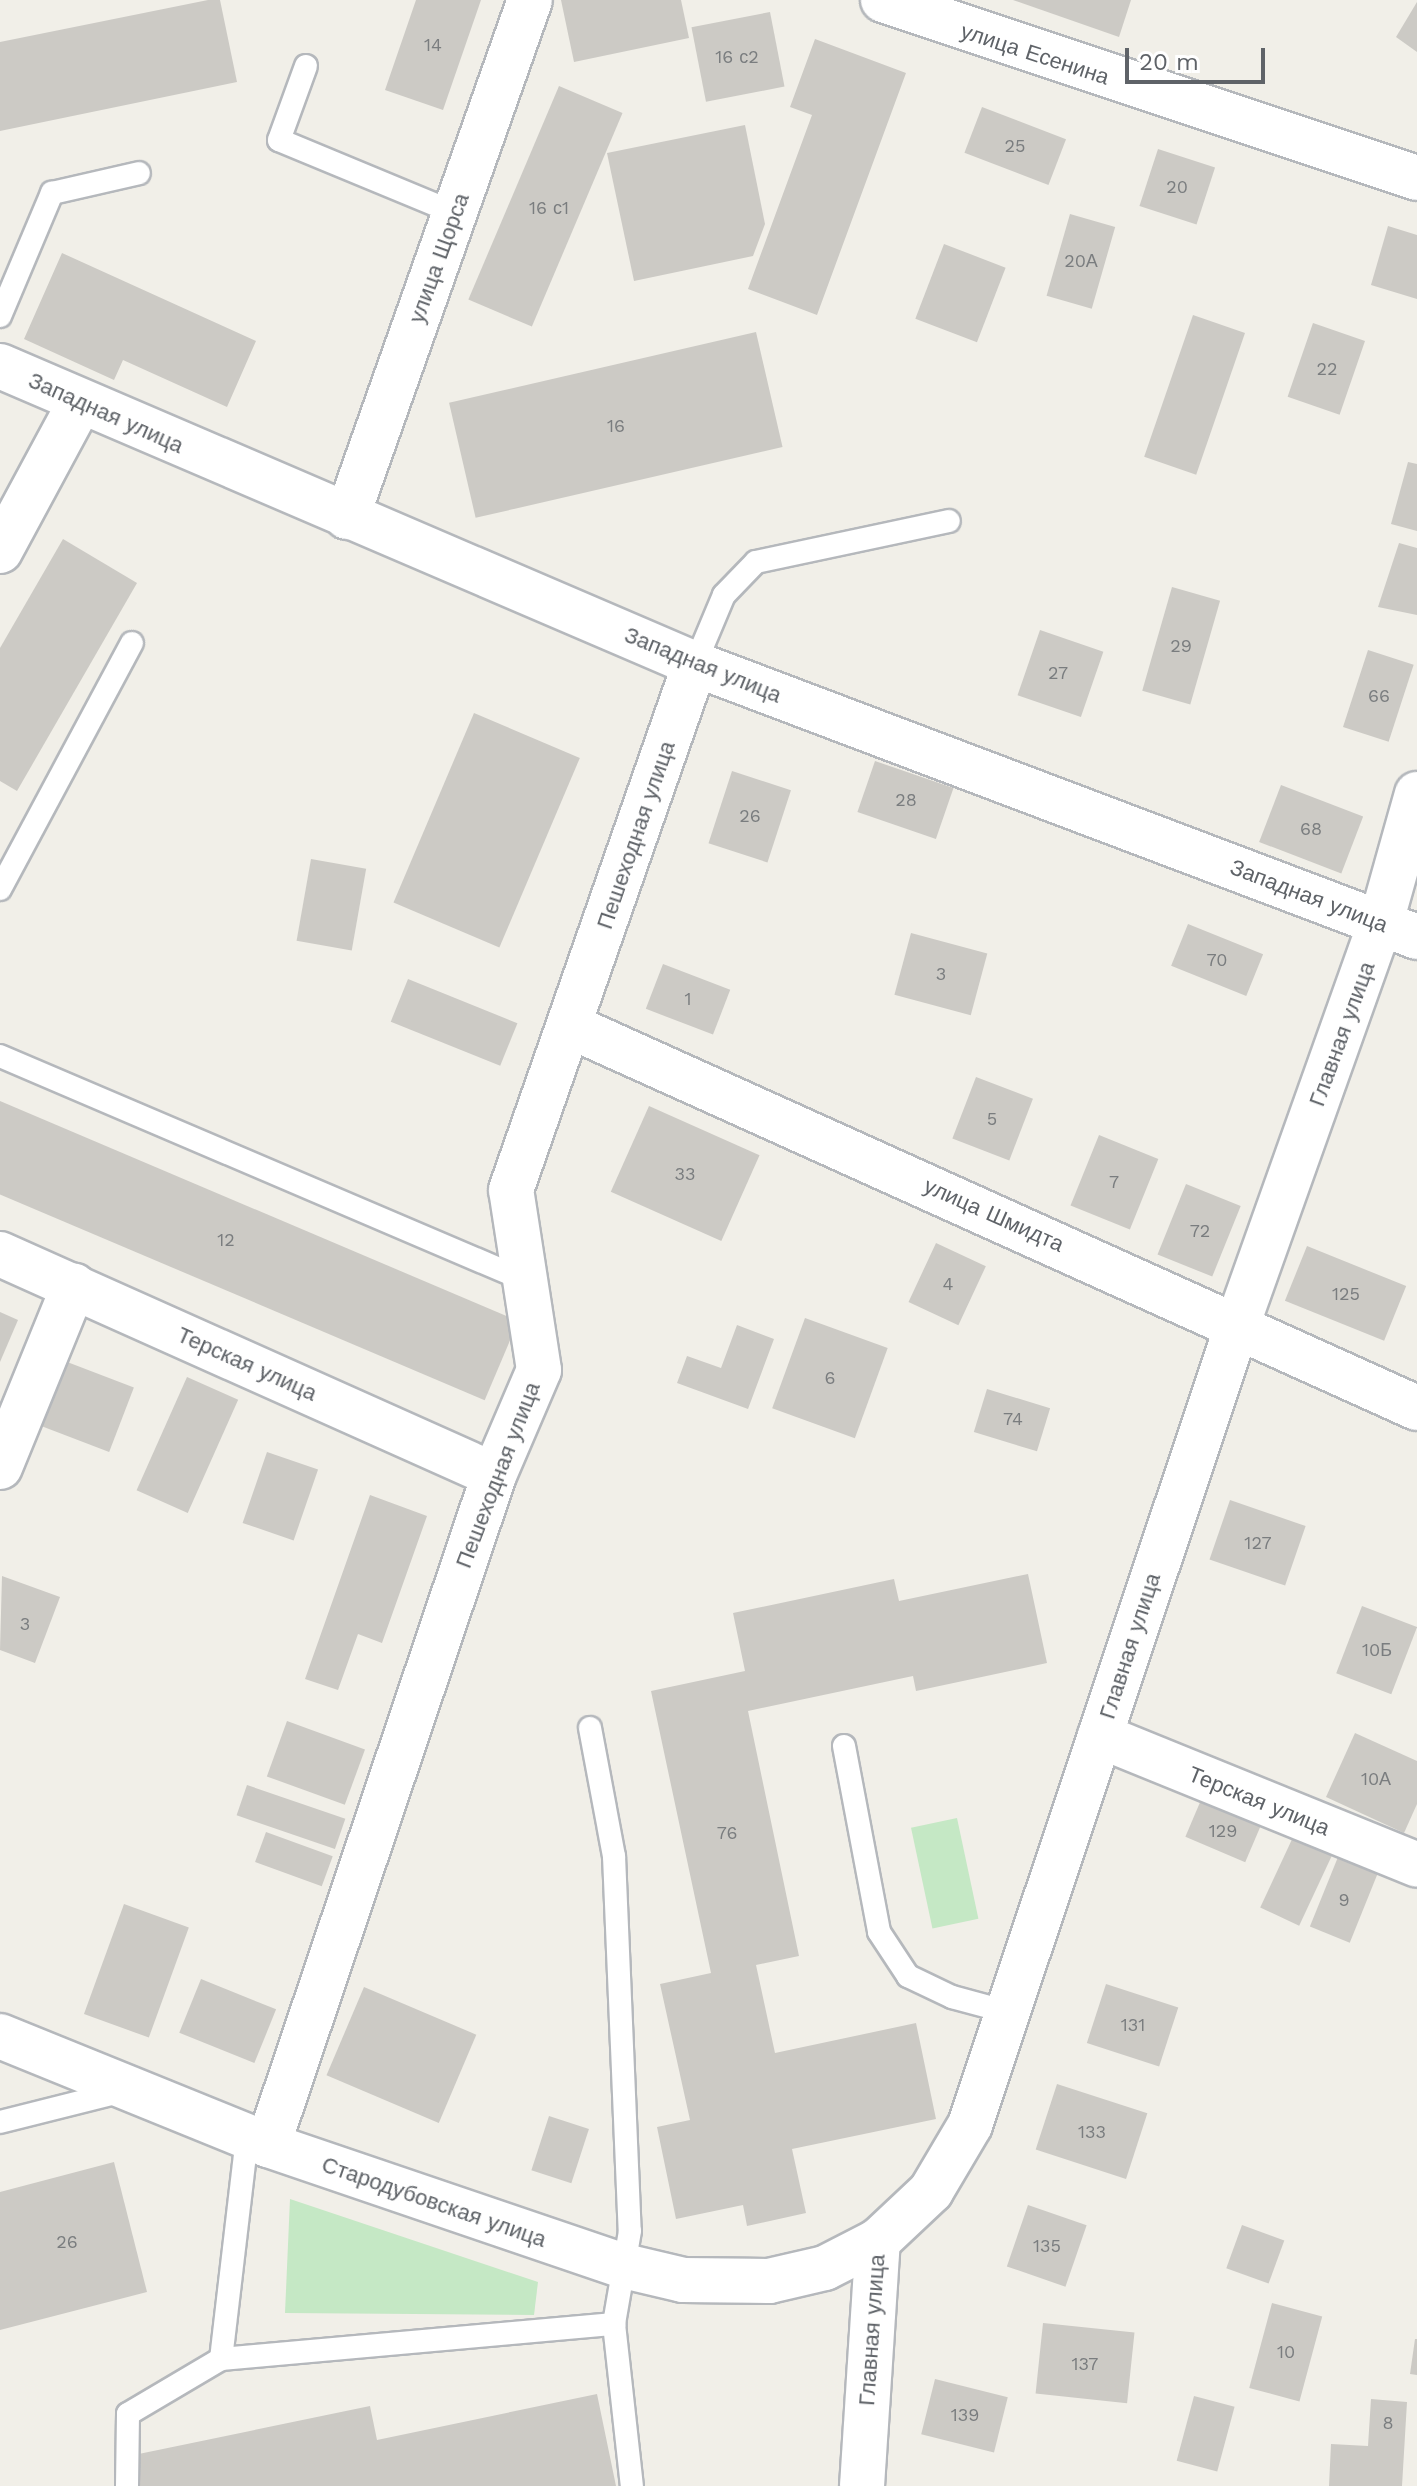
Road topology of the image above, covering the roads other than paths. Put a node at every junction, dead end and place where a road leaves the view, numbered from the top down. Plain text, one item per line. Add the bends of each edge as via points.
1 (530, 0) edge
2 (883, 0) edge
3 (956, 13) edge
4 (306, 66) dead end
5 (139, 173) dead end
6 (1417, 178) edge
7 (455, 213) junction
8 (0, 316) edge
9 (0, 366) edge
10 (79, 404) junction
11 (347, 517) junction
12 (949, 521) dead end
13 (0, 551) edge
14 (132, 643) dead end
15 (695, 664) junction
16 (1417, 794) edge
17 (0, 889) edge
18 (1399, 930) edge
19 (570, 1026) junction
20 (0, 1056) edge
21 (0, 1254) edge
22 (528, 1282) junction
23 (74, 1286) junction
24 (1238, 1323) junction
25 (1417, 1408) edge
26 (0, 1467) edge
27 (494, 1475) junction
28 (590, 1728) dead end
29 (1100, 1736) junction
30 (844, 1746) dead end
31 (1417, 1865) edge
32 (1008, 2012) junction
33 (0, 2036) edge
34 (130, 2089) junction
35 (0, 2122) edge
36 (257, 2140) junction
37 (878, 2241) junction
38 (624, 2266) junction
39 (614, 2324) junction
40 (221, 2359) junction
41 (127, 2486) edge
42 (632, 2486) edge
43 (862, 2486) edge

1 - 7 street, улица Щорса
2 - 3 street, улица Есенина
3 - 6 street, улица Есенина
4 - 7 lane via 279,140
5 - 8 lane via 52,193
7 - 11 street, улица Щорса
9 - 10 street, Западная улица
10 - 11 street, Западная улица
10 - 13 street
11 - 15 street, Западная улица
12 - 15 lane via 756,562 724,595
14 - 17 lane
15 - 18 street, Западная улица
15 - 19 street, Пешеходная улица
16 - 18 street, Главная улица
18 - 24 street, Главная улица
19 - 22 street, Пешеходная улица via 511,1190
19 - 24 street, улица Шмидта
20 - 22 lane
21 - 23 street, Терская улица
22 - 27 street, Пешеходная улица via 539,1370
23 - 26 street
23 - 27 street, Терская улица
24 - 25 street, улица Шмидта
24 - 29 street, Главная улица
27 - 36 street, Пешеходная улица
28 - 38 lane via 614,1856 630,2231
29 - 31 street, Терская улица
29 - 32 street, Главная улица
30 - 32 lane via 879,1932 908,1976 952,1997
32 - 37 street, Главная улица via 970,2125 931,2191
33 - 34 street, Стародубовская улица
34 - 35 lane
34 - 36 street, Стародубовская улица
36 - 38 street, Стародубовская улица
36 - 40 lane
37 - 38 street, Стародубовская улица via 825,2268 769,2281 683,2280
37 - 43 street, Главная улица
38 - 39 lane
39 - 40 lane
39 - 42 lane
40 - 41 lane via 128,2414

